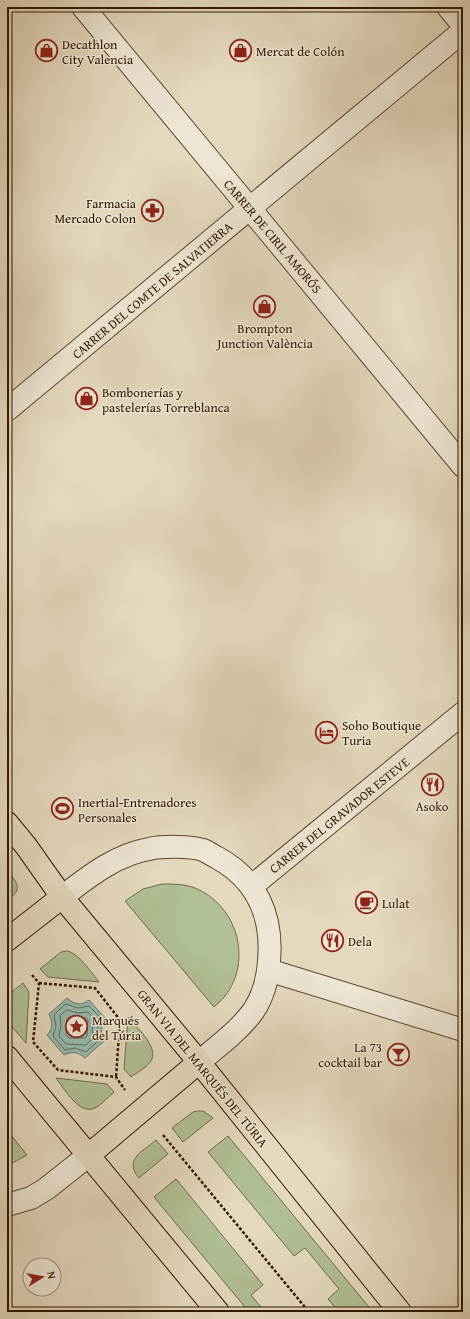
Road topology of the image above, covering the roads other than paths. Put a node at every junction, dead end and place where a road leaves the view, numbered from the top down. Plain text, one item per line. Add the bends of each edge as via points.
1 (82, 7) edge
2 (448, 7) edge
3 (463, 25) edge
4 (463, 31) edge
5 (250, 208) junction
6 (7, 410) edge
7 (463, 466) edge
8 (463, 713) edge
9 (7, 823) edge
10 (252, 886) junction
11 (62, 897) junction
12 (7, 940) edge
13 (268, 970) junction
14 (463, 1030) edge
15 (7, 1057) edge
16 (199, 1062) junction
17 (88, 1155) junction
18 (7, 1205) edge
19 (218, 1312) edge
20 (400, 1312) edge

1 - 5 street, CARRER DE CIRIL AMORÓS
2 - 3 street
4 - 5 street, CARRER DEL COMTE DE SALVATIERRA
5 - 6 street, CARRER DEL COMTE DE SALVATIERRA
5 - 7 street, CARRER DE CIRIL AMORÓS
8 - 10 street, CARRER DEL GRAVADOR ESTEVE
9 - 11 main road, GRAN VIA DEL MARQUÉS DEL TÚRIA
10 - 11 street via 229,864 202,850 177,847 148,849 120,858 90,875
10 - 13 street via 265,911 270,952
11 - 12 main road
11 - 16 main road, GRAN VIA DEL MARQUÉS DEL TÚRIA
13 - 14 street
13 - 16 street via 263,992 254,1009 226,1040
15 - 17 main road
16 - 17 main road
16 - 20 main road, GRAN VIA DEL MARQUÉS DEL TÚRIA
17 - 18 street via 46,1189 31,1198
17 - 19 main road

